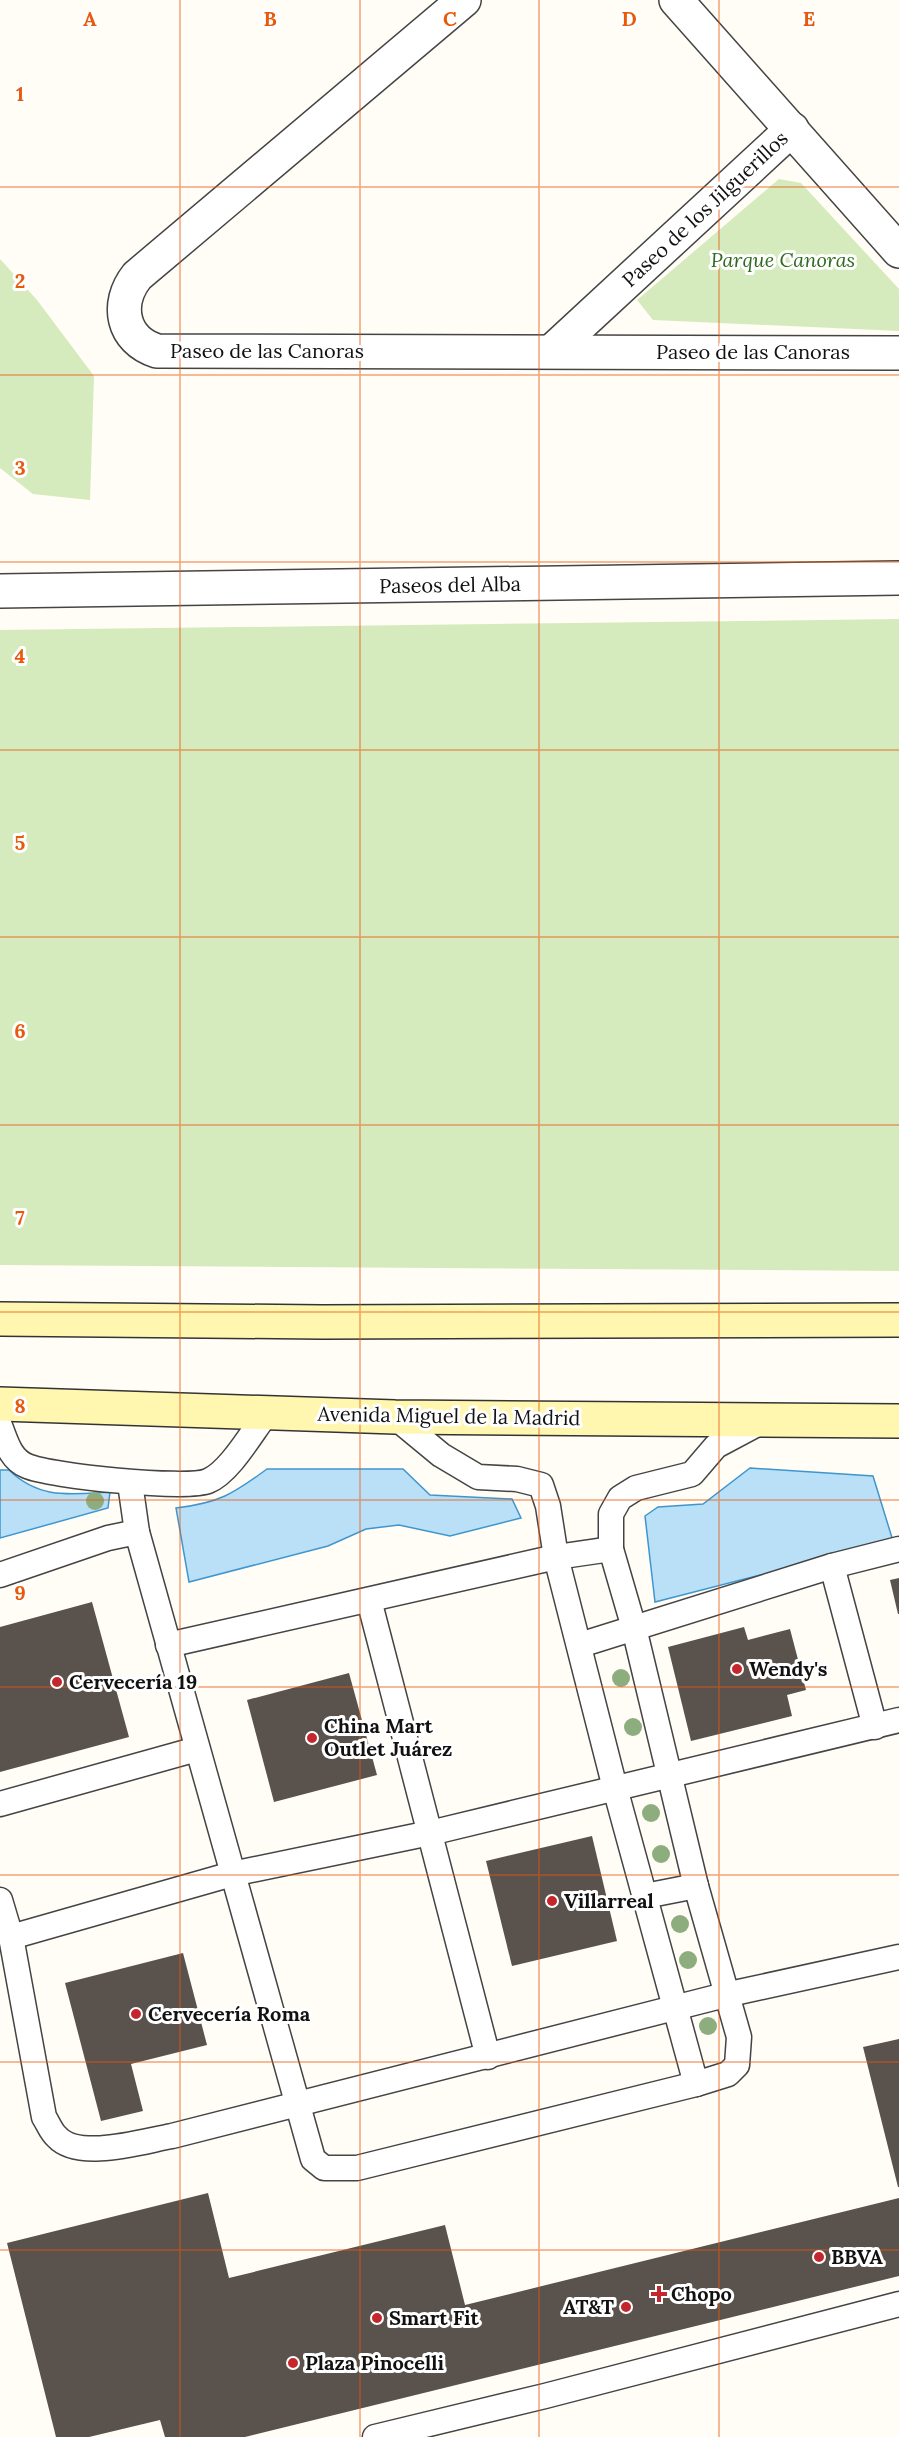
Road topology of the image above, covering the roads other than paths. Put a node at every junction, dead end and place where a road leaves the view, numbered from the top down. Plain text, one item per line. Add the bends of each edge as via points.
1 (464, 0) edge
2 (676, 0) edge
3 (792, 129) junction
4 (899, 251) edge
5 (552, 351) junction
6 (899, 353) edge
7 (899, 578) edge
8 (0, 591) edge
9 (0, 1319) edge
10 (899, 1320) edge
11 (0, 1404) edge
12 (267, 1413) junction
13 (395, 1417) junction
14 (765, 1420) junction
15 (899, 1421) edge
16 (0, 1426) edge
17 (130, 1483) junction
18 (137, 1532) junction
19 (611, 1549) junction
20 (899, 1549) edge
21 (556, 1557) junction
22 (832, 1566) junction
23 (0, 1575) edge
24 (369, 1600) junction
25 (634, 1628) junction
26 (168, 1645) junction
27 (580, 1645) junction
28 (899, 1720) edge
29 (875, 1727) junction
30 (197, 1749) junction
31 (669, 1778) junction
32 (615, 1788) junction
33 (0, 1804) edge
34 (430, 1833) junction
35 (232, 1874) junction
36 (696, 1886) junction
37 (645, 1896) junction
38 (0, 1900) edge
39 (11, 1937) junction
40 (899, 1958) edge
41 (725, 1995) junction
42 (673, 2009) junction
43 (488, 2057) junction
44 (696, 2084) junction
45 (298, 2105) junction
46 (899, 2304) edge
47 (375, 2437) edge

1 - 5 street, Paseo de las Canoras via 137,276 128,287 124,311 134,338 157,351
2 - 3 street
3 - 4 street, Paseo de los Jilguerillos
3 - 5 street, Paseo de los Jilguerillos
5 - 6 street, Paseo de las Canoras
7 - 8 street, Paseos del Alba
9 - 10 main road
11 - 12 main road, Avenida Miguel de la Madrid
12 - 13 main road, Avenida Miguel de la Madrid
12 - 17 lane via 217,1476 205,1482
13 - 14 main road, Avenida Miguel de la Madrid
13 - 21 lane via 441,1455 478,1477 541,1485
14 - 15 main road, Avenida Miguel de la Madrid
14 - 19 lane via 717,1446 692,1474 636,1488 620,1498 611,1514
16 - 17 lane via 10,1453 27,1466
17 - 18 lane
18 - 23 lane
18 - 26 lane
19 - 21 lane
19 - 25 lane
20 - 22 lane
21 - 24 lane
21 - 27 lane
22 - 25 lane
22 - 29 lane
24 - 26 lane
24 - 34 lane
25 - 27 lane
25 - 31 lane
26 - 30 lane
27 - 32 lane
28 - 29 lane
29 - 31 lane
30 - 33 lane
30 - 35 lane
31 - 32 lane
31 - 36 lane
32 - 34 lane
32 - 37 lane
34 - 35 lane
34 - 43 lane
35 - 39 lane
35 - 45 lane
36 - 37 lane
36 - 41 lane
37 - 42 lane
38 - 39 lane
39 - 45 lane via 44,2117 57,2137 70,2146 92,2149 172,2136
40 - 41 lane
41 - 42 lane
41 - 44 lane via 739,2037 737,2065 728,2074
42 - 43 lane
42 - 44 lane
43 - 45 lane
44 - 45 lane via 341,2170 324,2168 313,2159
46 - 47 lane

